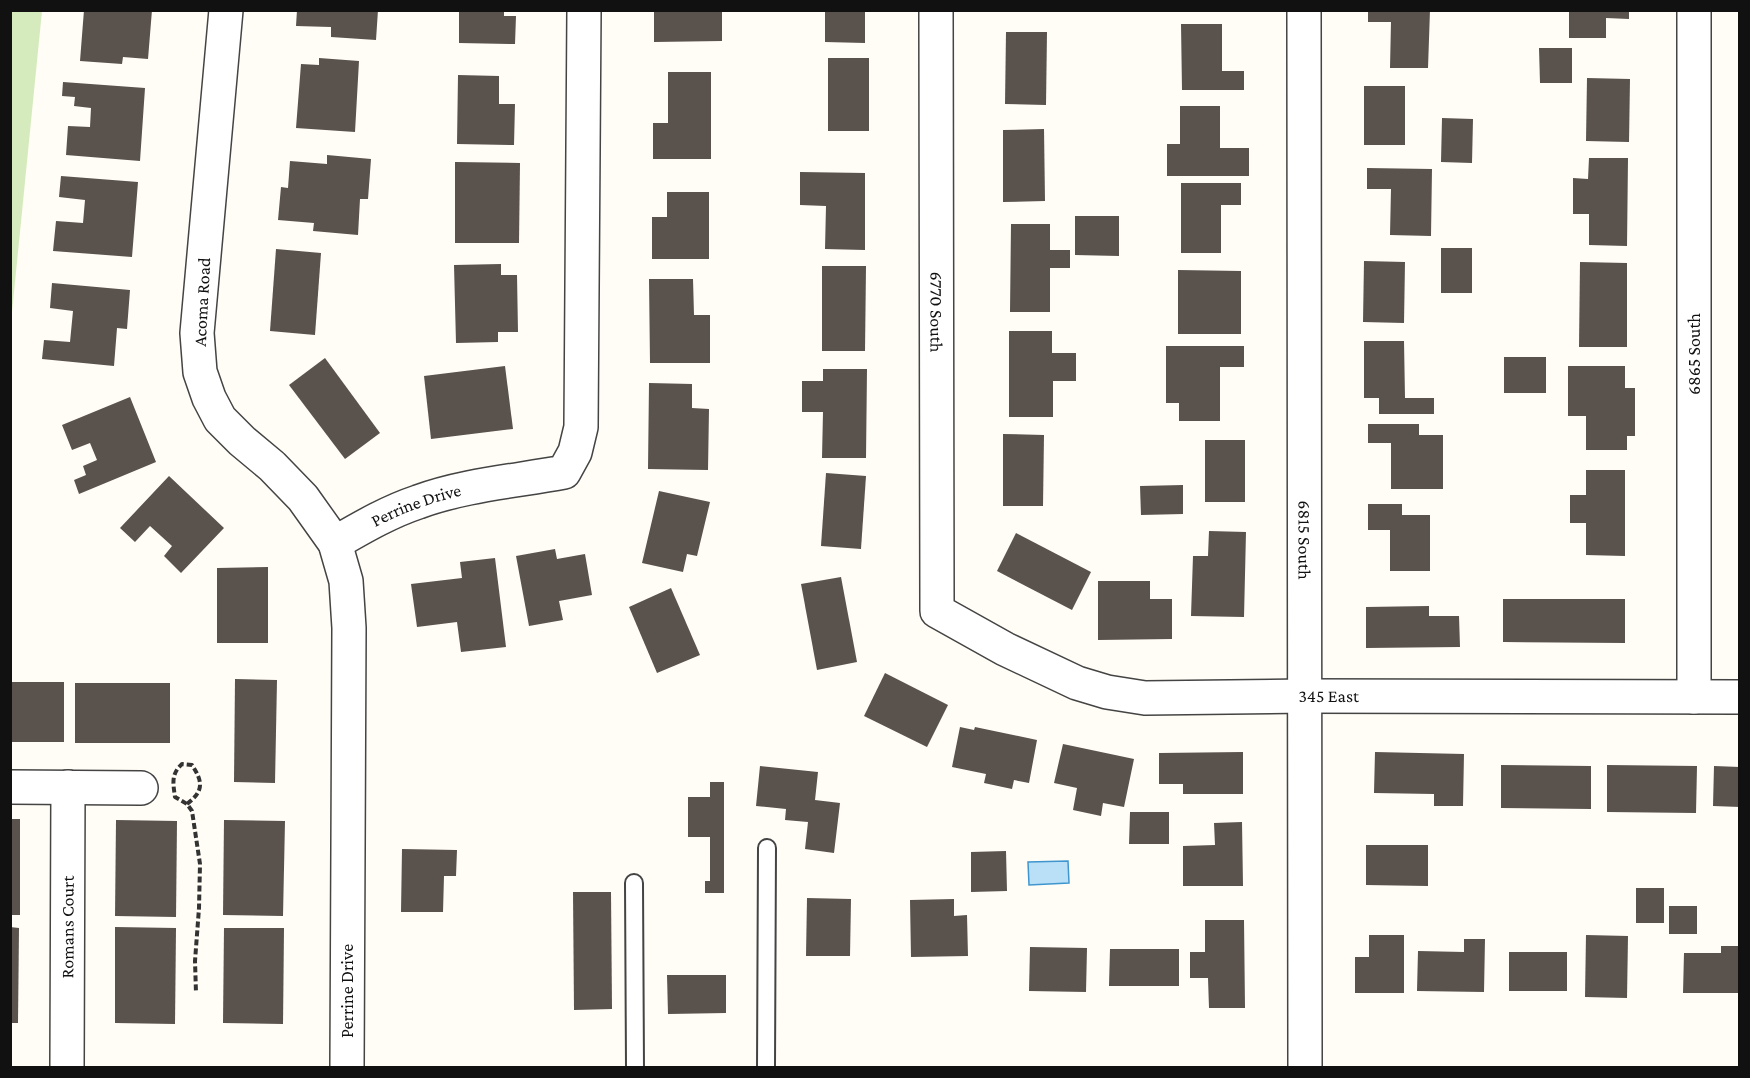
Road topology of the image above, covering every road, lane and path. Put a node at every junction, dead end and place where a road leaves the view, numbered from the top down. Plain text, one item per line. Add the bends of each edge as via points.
1 (226, 10) edge
2 (584, 10) edge
3 (936, 10) edge
4 (1304, 10) edge
5 (1694, 10) edge
6 (334, 543) junction
7 (937, 611) joint
8 (1305, 696) junction
9 (1694, 697) junction
10 (1740, 697) edge
11 (10, 787) edge
12 (68, 787) junction
13 (141, 788) dead end
14 (187, 804) junction
15 (766, 848) dead end
16 (634, 883) dead end
17 (196, 993) dead end
18 (67, 1068) edge
19 (347, 1068) edge
20 (635, 1068) edge
21 (766, 1068) edge
22 (1305, 1068) edge

1 - 6 street, Acoma Road via 197,333 200,372 220,419 303,498
2 - 6 street, Perrine Drive via 581,427 575,452 564,472 468,488 419,501
3 - 7 street, 6770 South
4 - 8 street, 6815 South
5 - 9 street, 6865 South
6 - 19 street, Perrine Drive via 346,581 349,628
7 - 8 street, 345 East via 1005,649 1077,683 1107,692 1145,698
8 - 9 street, 345 East
8 - 22 street, 6815 South
9 - 10 street, 345 East
11 - 12 street
12 - 13 street
12 - 18 street, Romans Court
14 - 14 path via 175,797 172,780 182,764 192,765 199,775 200,790
14 - 17 path via 192,811 200,864
15 - 21 lane
16 - 20 lane

